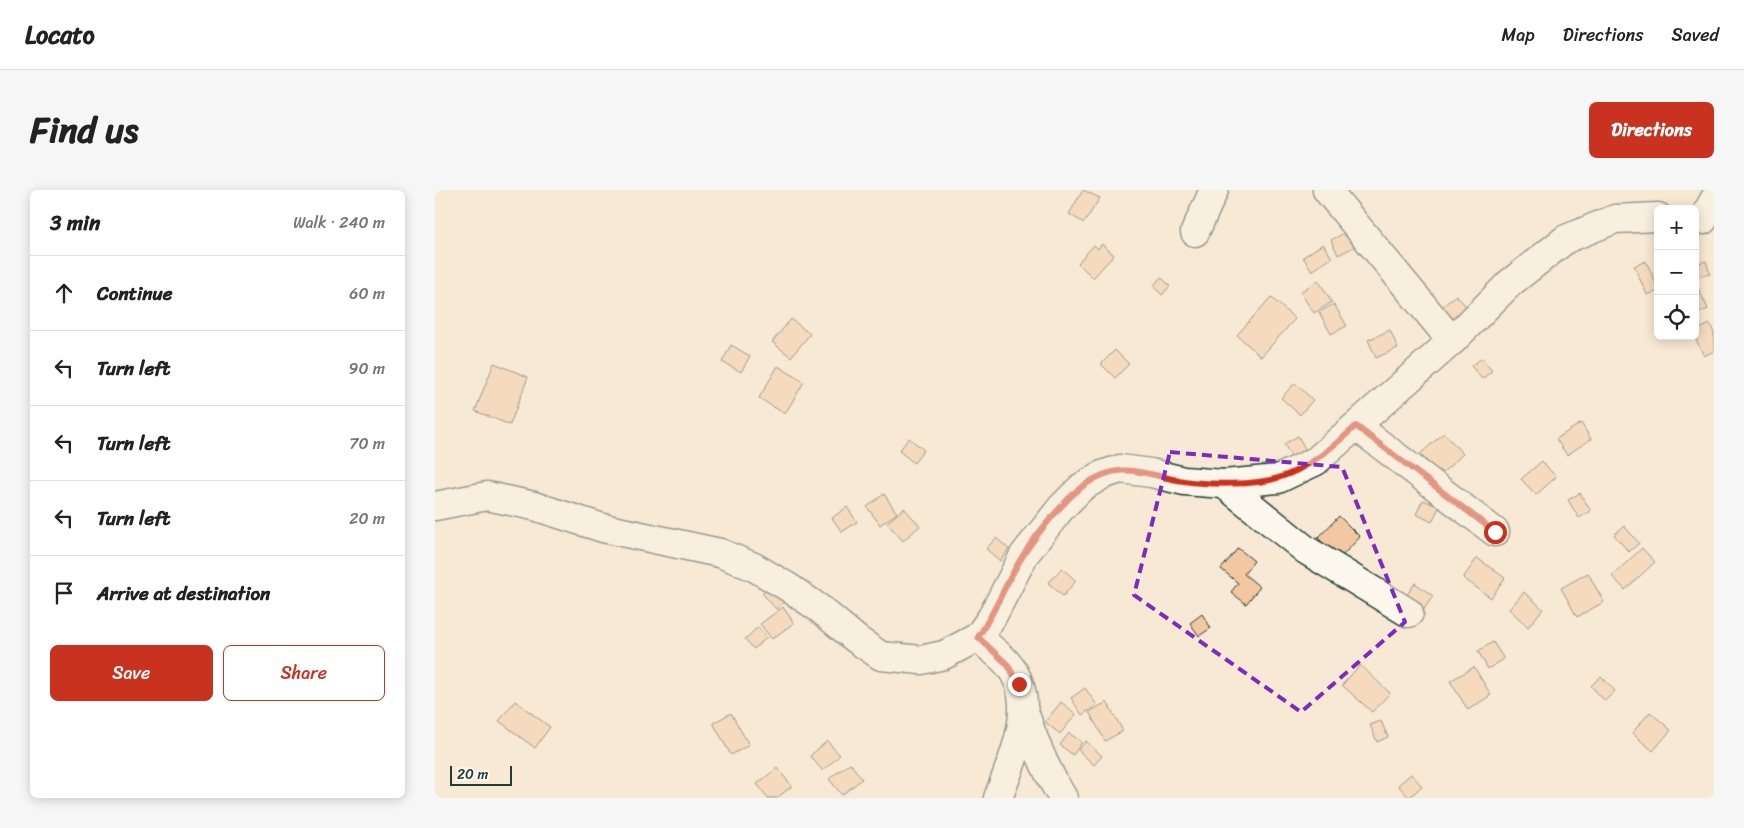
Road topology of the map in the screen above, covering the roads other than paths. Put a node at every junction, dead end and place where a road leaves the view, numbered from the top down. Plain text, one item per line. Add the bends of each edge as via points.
1 (1214, 190) edge
2 (1327, 190) edge
3 (1654, 217) edge
4 (1195, 232) dead end
5 (1452, 341) junction
6 (1356, 426) junction
7 (1224, 484) junction
8 (435, 506) edge
9 (1495, 532) dead end
10 (1409, 613) dead end
11 (978, 637) junction
12 (1023, 708) junction
13 (998, 798) edge
14 (1063, 798) edge

1 - 4 street
2 - 5 street
3 - 5 street via 1615,219 1566,239 1510,283
5 - 6 street
6 - 7 street via 1316,461 1277,478
6 - 9 street
7 - 10 street via 1306,550
7 - 11 street via 1184,481 1119,469 1082,487 1024,554 992,617
8 - 11 street via 487,496 535,506 603,528 720,552 788,587 881,656 921,660 944,654
11 - 12 street via 1007,664 1019,684
12 - 13 street via 1019,738
12 - 14 street via 1047,774

